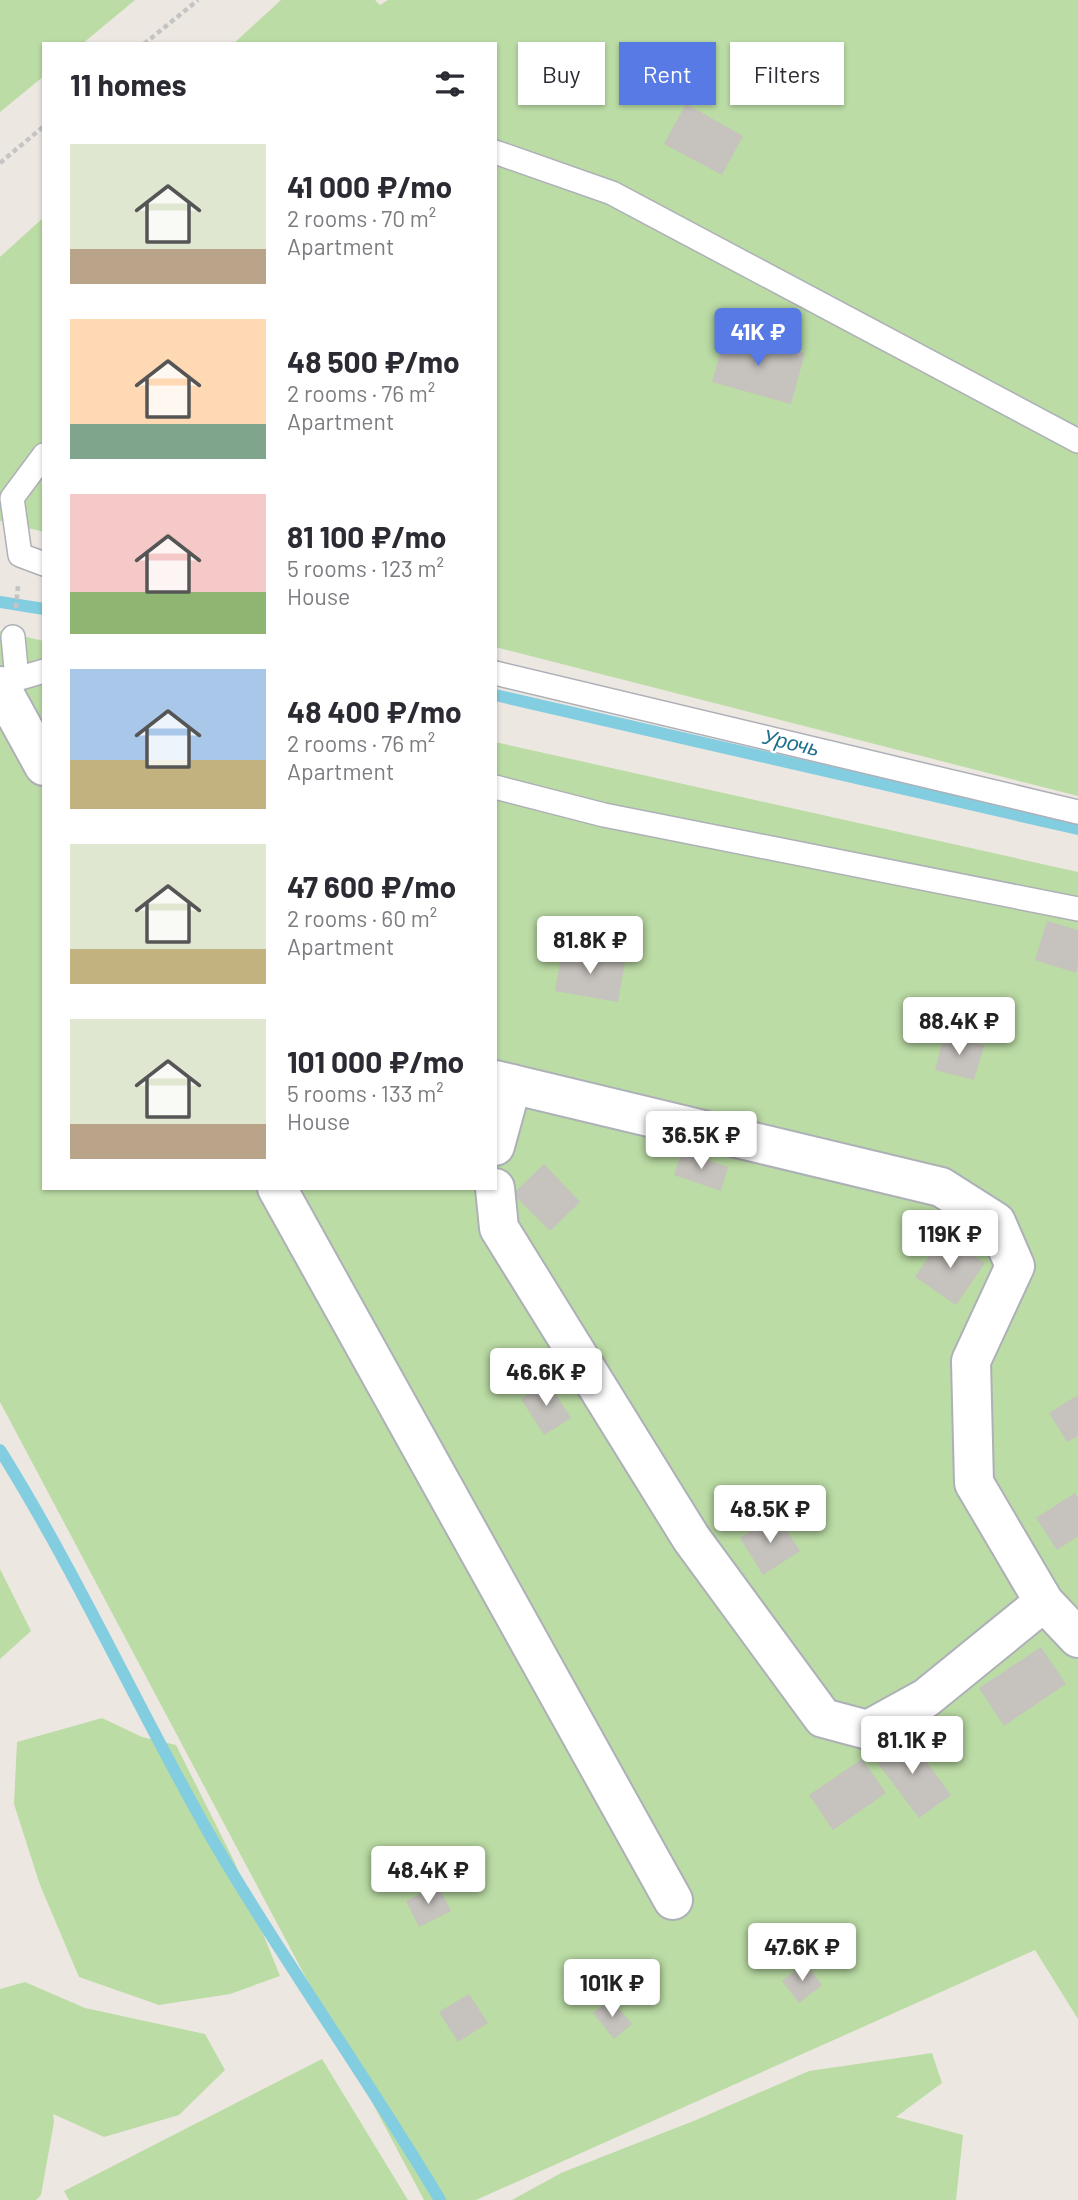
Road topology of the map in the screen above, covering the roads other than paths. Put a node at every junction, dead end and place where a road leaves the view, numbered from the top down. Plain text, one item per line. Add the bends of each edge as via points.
1 (497, 153) edge
2 (1078, 441) edge
3 (42, 458) edge
4 (42, 563) edge
5 (13, 637) dead end
6 (42, 672) edge
7 (497, 673) edge
8 (6, 683) edge
9 (42, 762) edge
10 (497, 789) edge
11 (1078, 812) edge
12 (1078, 909) edge
13 (503, 1082) edge
14 (497, 1130) edge
15 (278, 1190) edge
16 (495, 1190) edge
17 (1044, 1602) junction
18 (1078, 1637) edge
19 (673, 1900) dead end

1 - 2 lane via 612,193
3 - 4 lane via 12,498 20,555
5 - 8 lane
6 - 8 lane
7 - 11 lane
8 - 9 street
10 - 12 lane via 604,816
13 - 14 street
13 - 17 street via 941,1187 996,1222 1015,1266 971,1361 974,1483
15 - 19 street
16 - 17 street via 499,1228 691,1538 822,1718 868,1730 926,1698
17 - 18 street

